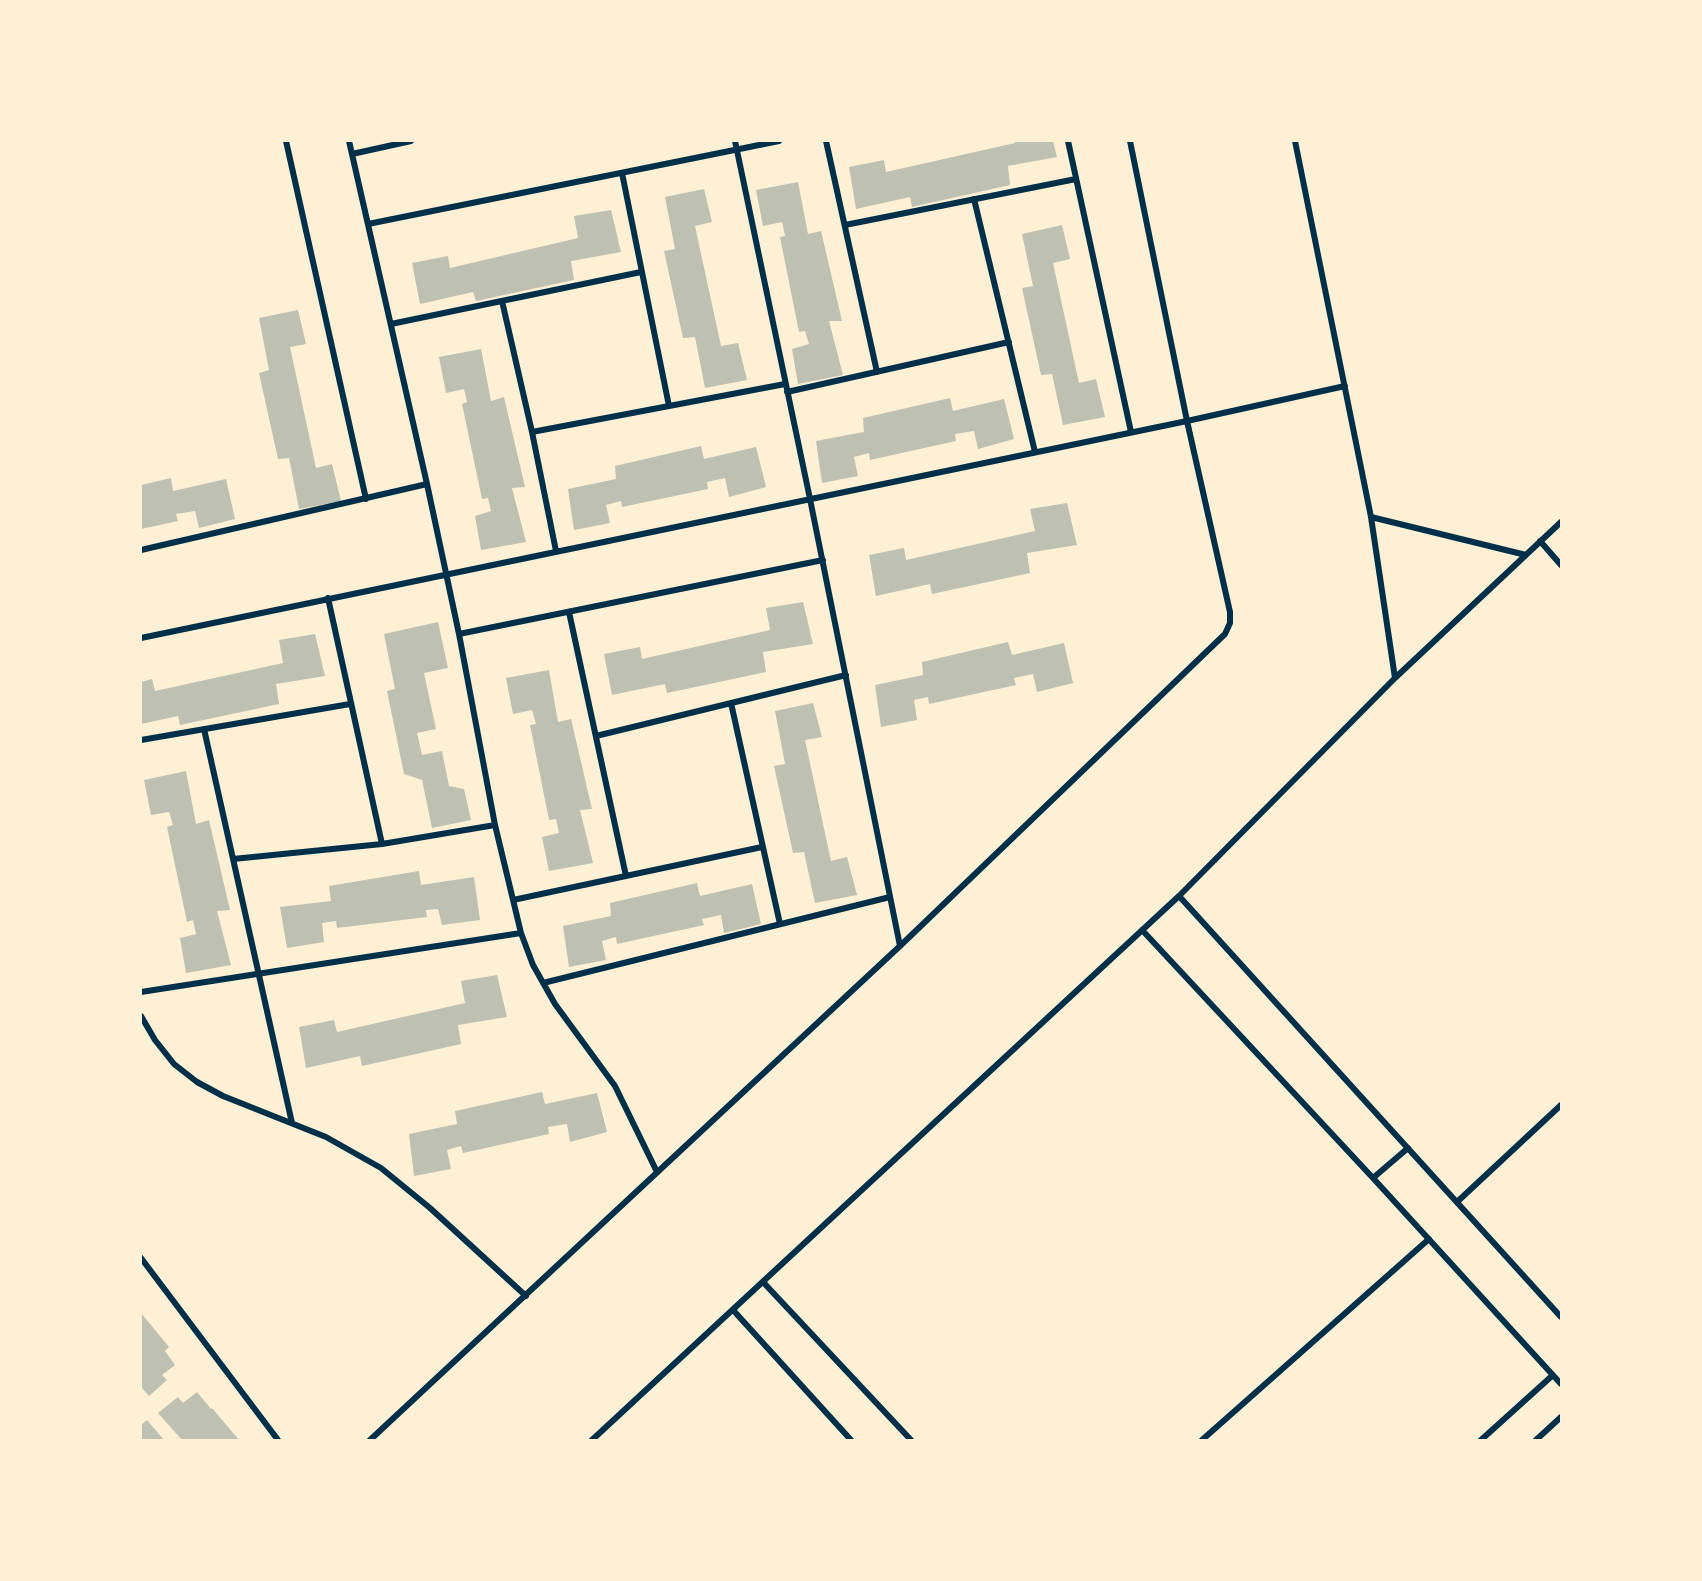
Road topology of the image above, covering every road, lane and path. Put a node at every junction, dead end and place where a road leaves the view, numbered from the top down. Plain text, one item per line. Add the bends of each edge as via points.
1 (286, 141) edge
2 (349, 141) edge
3 (411, 141) edge
4 (735, 141) edge
5 (779, 141) edge
6 (826, 141) edge
7 (1068, 141) edge
8 (1130, 141) edge
9 (1294, 141) edge
10 (737, 150) junction
11 (352, 154) junction
12 (622, 173) junction
13 (1076, 179) junction
14 (975, 199) junction
15 (368, 224) junction
16 (845, 225) junction
17 (641, 272) junction
18 (501, 301) junction
19 (390, 324) junction
20 (1008, 342) junction
21 (877, 372) junction
22 (785, 384) junction
23 (1345, 386) junction
24 (787, 392) junction
25 (669, 406) junction
26 (1188, 421) junction
27 (532, 432) junction
28 (1131, 432) junction
29 (1035, 452) junction
30 (427, 484) junction
31 (366, 499) junction
32 (810, 499) junction
33 (1371, 517) junction
34 (1561, 522) edge
35 (1540, 541) junction
36 (141, 550) edge
37 (555, 551) junction
38 (1526, 555) junction
39 (822, 560) junction
40 (1561, 565) edge
41 (446, 574) junction
42 (328, 598) junction
43 (569, 612) junction
44 (459, 634) junction
45 (141, 638) edge
46 (846, 675) junction
47 (1395, 678) junction
48 (731, 703) junction
49 (350, 704) junction
50 (204, 729) junction
51 (596, 736) junction
52 (141, 740) edge
53 (495, 825) junction
54 (382, 844) junction
55 (762, 847) junction
56 (233, 859) junction
57 (626, 876) junction
58 (1179, 896) junction
59 (890, 897) junction
60 (513, 900) junction
61 (780, 924) junction
62 (1142, 930) junction
63 (521, 933) junction
64 (900, 946) junction
65 (259, 974) junction
66 (543, 983) junction
67 (141, 993) edge
68 (141, 1016) edge
69 (1561, 1105) edge
70 (292, 1124) junction
71 (1408, 1148) junction
72 (657, 1172) junction
73 (1373, 1178) junction
74 (1457, 1202) junction
75 (1428, 1239) junction
76 (141, 1258) edge
77 (763, 1282) junction
78 (526, 1296) junction
79 (733, 1310) junction
80 (1561, 1317) edge
81 (1553, 1375) junction
82 (1561, 1384) edge
83 (1561, 1416) edge
84 (278, 1440) edge
85 (370, 1440) edge
86 (592, 1440) edge
87 (851, 1440) edge
88 (911, 1440) edge
89 (1202, 1440) edge
90 (1481, 1440) edge
91 (1536, 1440) edge

1 - 31 street
2 - 11 street
3 - 11 street
4 - 10 street
5 - 10 street
6 - 16 street
7 - 13 street
8 - 26 street
9 - 23 street
10 - 12 street
10 - 22 street
11 - 15 street
12 - 15 street
12 - 17 street
13 - 14 street
13 - 28 street
14 - 16 street
14 - 20 street
15 - 19 street
16 - 21 street
17 - 18 street
17 - 25 street
18 - 19 street
18 - 27 street
19 - 30 street
20 - 21 street
20 - 29 street
21 - 24 street
22 - 24 street
22 - 25 street
23 - 26 street
23 - 33 street
24 - 32 street
25 - 27 street
26 - 28 street
26 - 64 street via 1230,612 1225,634
27 - 37 street
28 - 29 street
29 - 32 street
30 - 31 street
30 - 41 street
31 - 36 street
32 - 37 street
32 - 39 street
33 - 38 street
33 - 47 street
34 - 35 street
35 - 38 street
35 - 40 street
37 - 41 street
38 - 47 street
39 - 43 street
39 - 46 street
41 - 42 street
41 - 44 street
42 - 45 street
42 - 49 street
43 - 44 street
43 - 51 street
44 - 53 street
46 - 48 street
46 - 59 street
47 - 58 street
48 - 51 street
48 - 55 street
49 - 50 street
49 - 54 street
50 - 52 street
50 - 56 street
51 - 57 street
53 - 54 street
53 - 60 street
54 - 56 street
55 - 57 street
55 - 61 street
56 - 65 street
57 - 60 street
58 - 62 street
58 - 71 street
59 - 61 street
59 - 64 street
60 - 63 street
61 - 66 street
62 - 73 street
62 - 77 street
63 - 65 street
63 - 66 street
64 - 72 street
65 - 67 street
65 - 70 street
66 - 72 street via 615,1086
68 - 70 street via 174,1064 197,1082
69 - 74 street
70 - 78 street via 326,1137 381,1168
71 - 73 street
71 - 74 street
72 - 78 street
73 - 75 street
74 - 80 street
75 - 81 street
75 - 89 street
76 - 84 street
77 - 79 street
77 - 88 street
78 - 85 street
79 - 86 street
79 - 87 street
81 - 82 street
81 - 90 street
83 - 91 street

